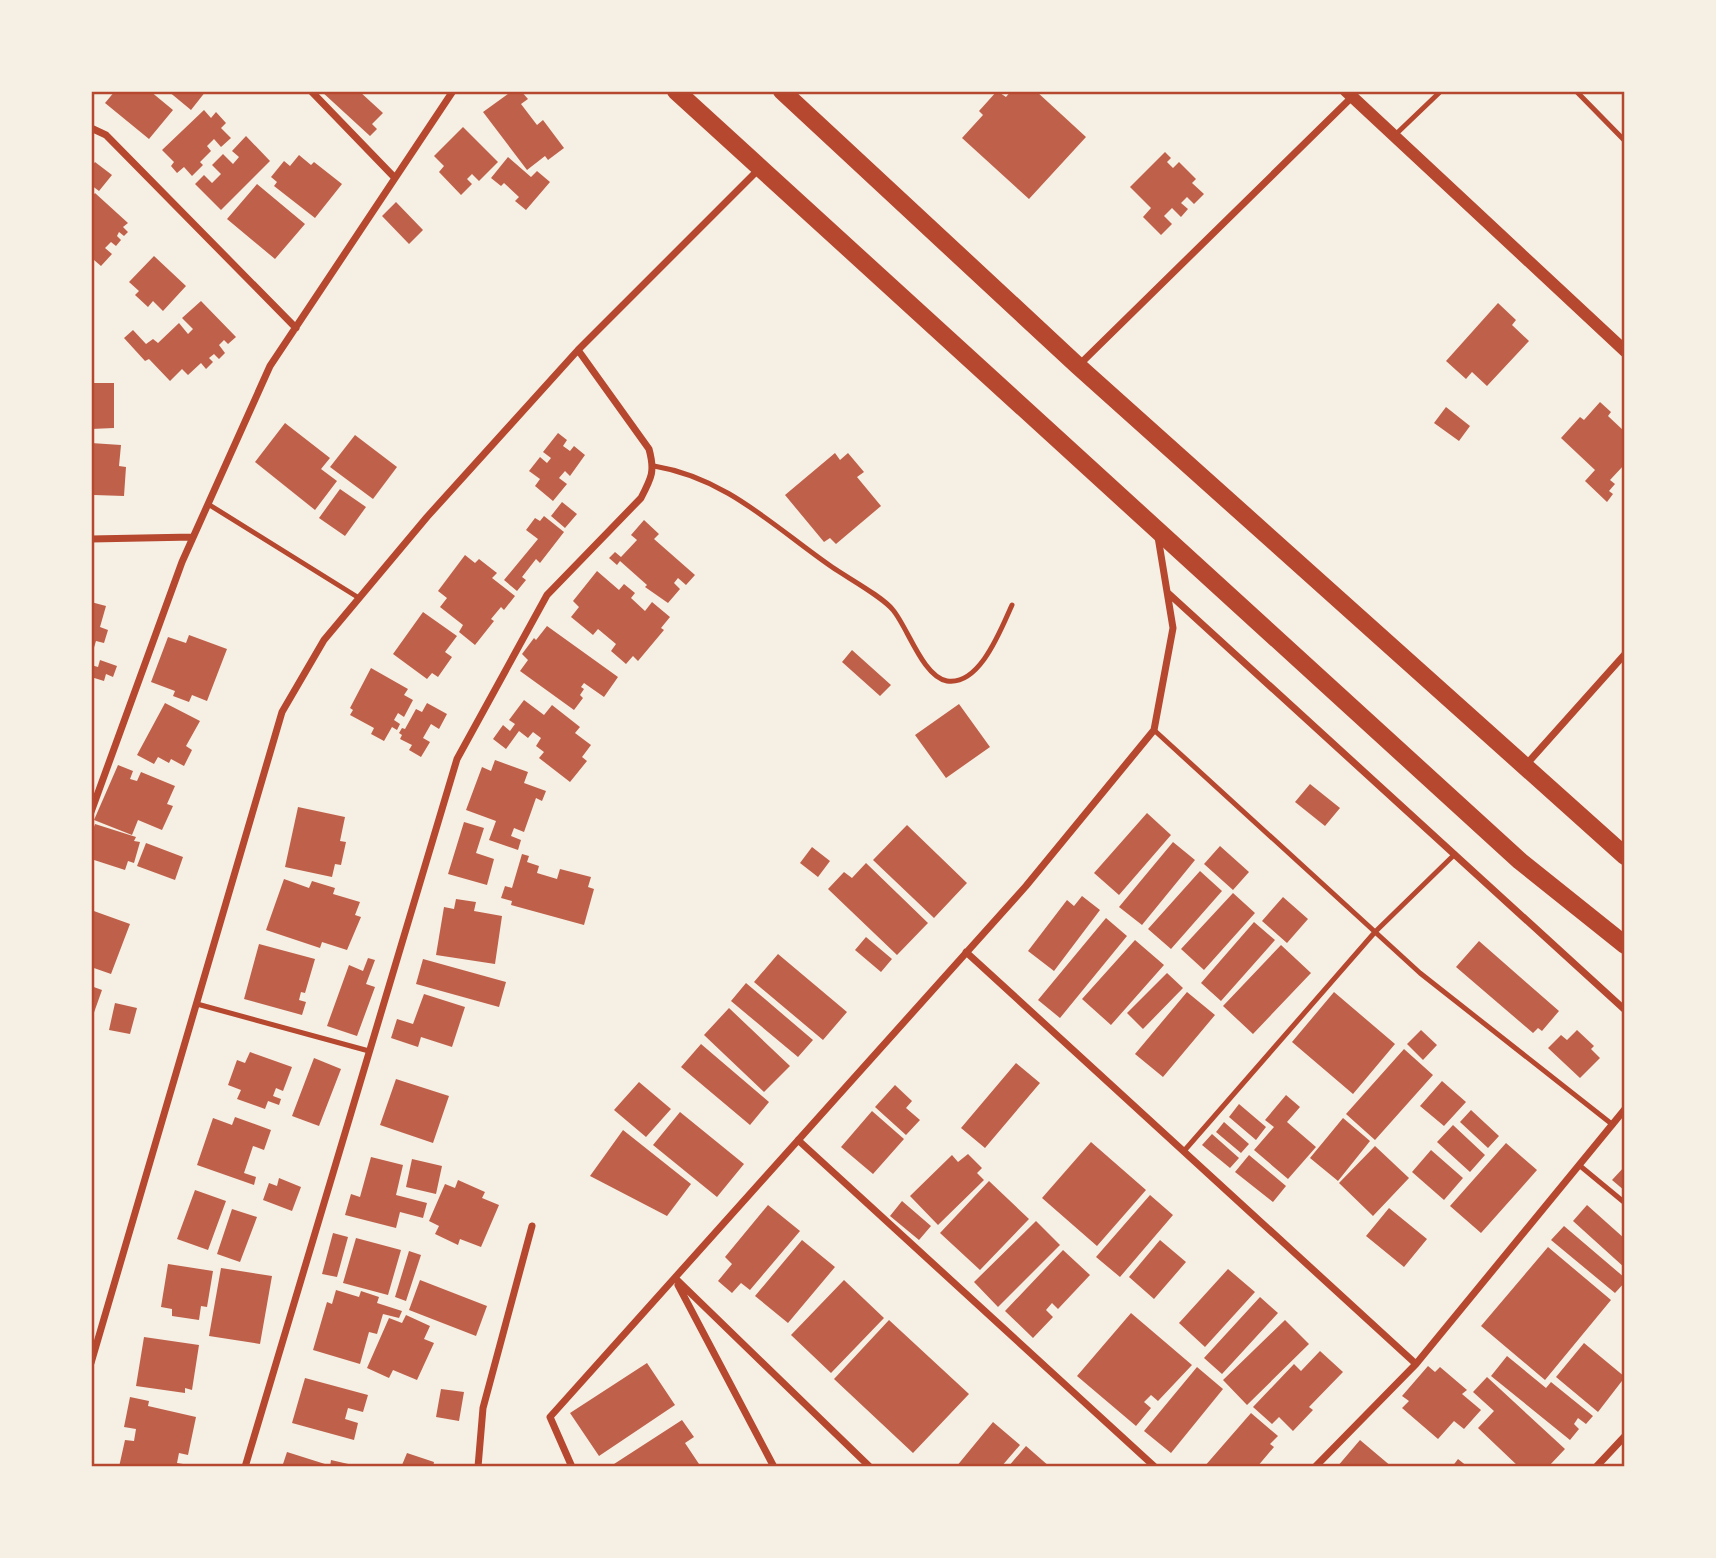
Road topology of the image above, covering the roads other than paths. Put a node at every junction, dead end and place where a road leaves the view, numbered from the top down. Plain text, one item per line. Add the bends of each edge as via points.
1 (312, 91) edge
2 (453, 91) edge
3 (676, 91) edge
4 (782, 91) edge
5 (1441, 91) edge
6 (1576, 91) edge
7 (1349, 94) edge
8 (91, 128) edge
9 (1394, 136) junction
10 (1625, 141) edge
11 (761, 167) junction
12 (395, 178) junction
13 (296, 328) junction
14 (578, 350) junction
15 (1625, 351) edge
16 (1078, 366) junction
17 (654, 466) junction
18 (208, 504) junction
19 (1157, 529) junction
20 (193, 537) junction
21 (91, 539) edge
22 (1168, 593) junction
23 (359, 598) junction
24 (1012, 605) dead end
25 (1625, 654) edge
26 (1154, 730) junction
27 (1525, 766) junction
28 (91, 812) edge
29 (1455, 855) junction
30 (1625, 856) edge
31 (1375, 932) junction
32 (1625, 945) edge
33 (966, 952) junction
34 (197, 1004) junction
35 (1625, 1010) edge
36 (369, 1051) junction
37 (1625, 1110) edge
38 (1613, 1125) junction
39 (798, 1140) junction
40 (1184, 1151) junction
41 (1579, 1165) junction
42 (1625, 1203) edge
43 (533, 1226) dead end
44 (675, 1278) junction
45 (91, 1363) edge
46 (1416, 1364) junction
47 (1625, 1436) edge
48 (244, 1467) edge
49 (478, 1467) edge
50 (572, 1467) edge
51 (774, 1467) edge
52 (870, 1467) edge
53 (1154, 1467) edge
54 (1315, 1467) edge
55 (1596, 1467) edge

1 - 12 street
2 - 12 street
3 - 11 main road
4 - 16 main road
5 - 9 lane
6 - 10 lane
7 - 9 street
7 - 16 street
8 - 13 street via 106,135
9 - 15 street
11 - 14 street
11 - 19 main road
12 - 13 street
13 - 18 street via 271,366
14 - 17 street via 649,449
14 - 23 street
16 - 27 main road
17 - 24 lane via 682,471 737,497 892,609 928,669 940,678 968,676 992,649
17 - 36 street via 641,498 547,595 457,759
18 - 20 street
18 - 23 lane
19 - 22 street
19 - 32 main road via 1520,861
20 - 21 street
20 - 28 street
22 - 26 street via 1173,628
22 - 29 street
23 - 34 street via 324,640 282,712
25 - 27 street
26 - 31 lane
26 - 33 street
27 - 30 main road
29 - 31 lane
29 - 35 street
31 - 38 lane via 1420,973
31 - 40 lane
33 - 39 street
33 - 40 street
34 - 36 lane
34 - 45 street
36 - 48 street
37 - 38 street
38 - 41 street
39 - 44 street
39 - 53 street
40 - 46 street
41 - 42 lane
41 - 46 street
43 - 49 street via 482,1408
44 - 50 street via 550,1417
44 - 51 street
44 - 52 street
46 - 54 street
47 - 55 street

